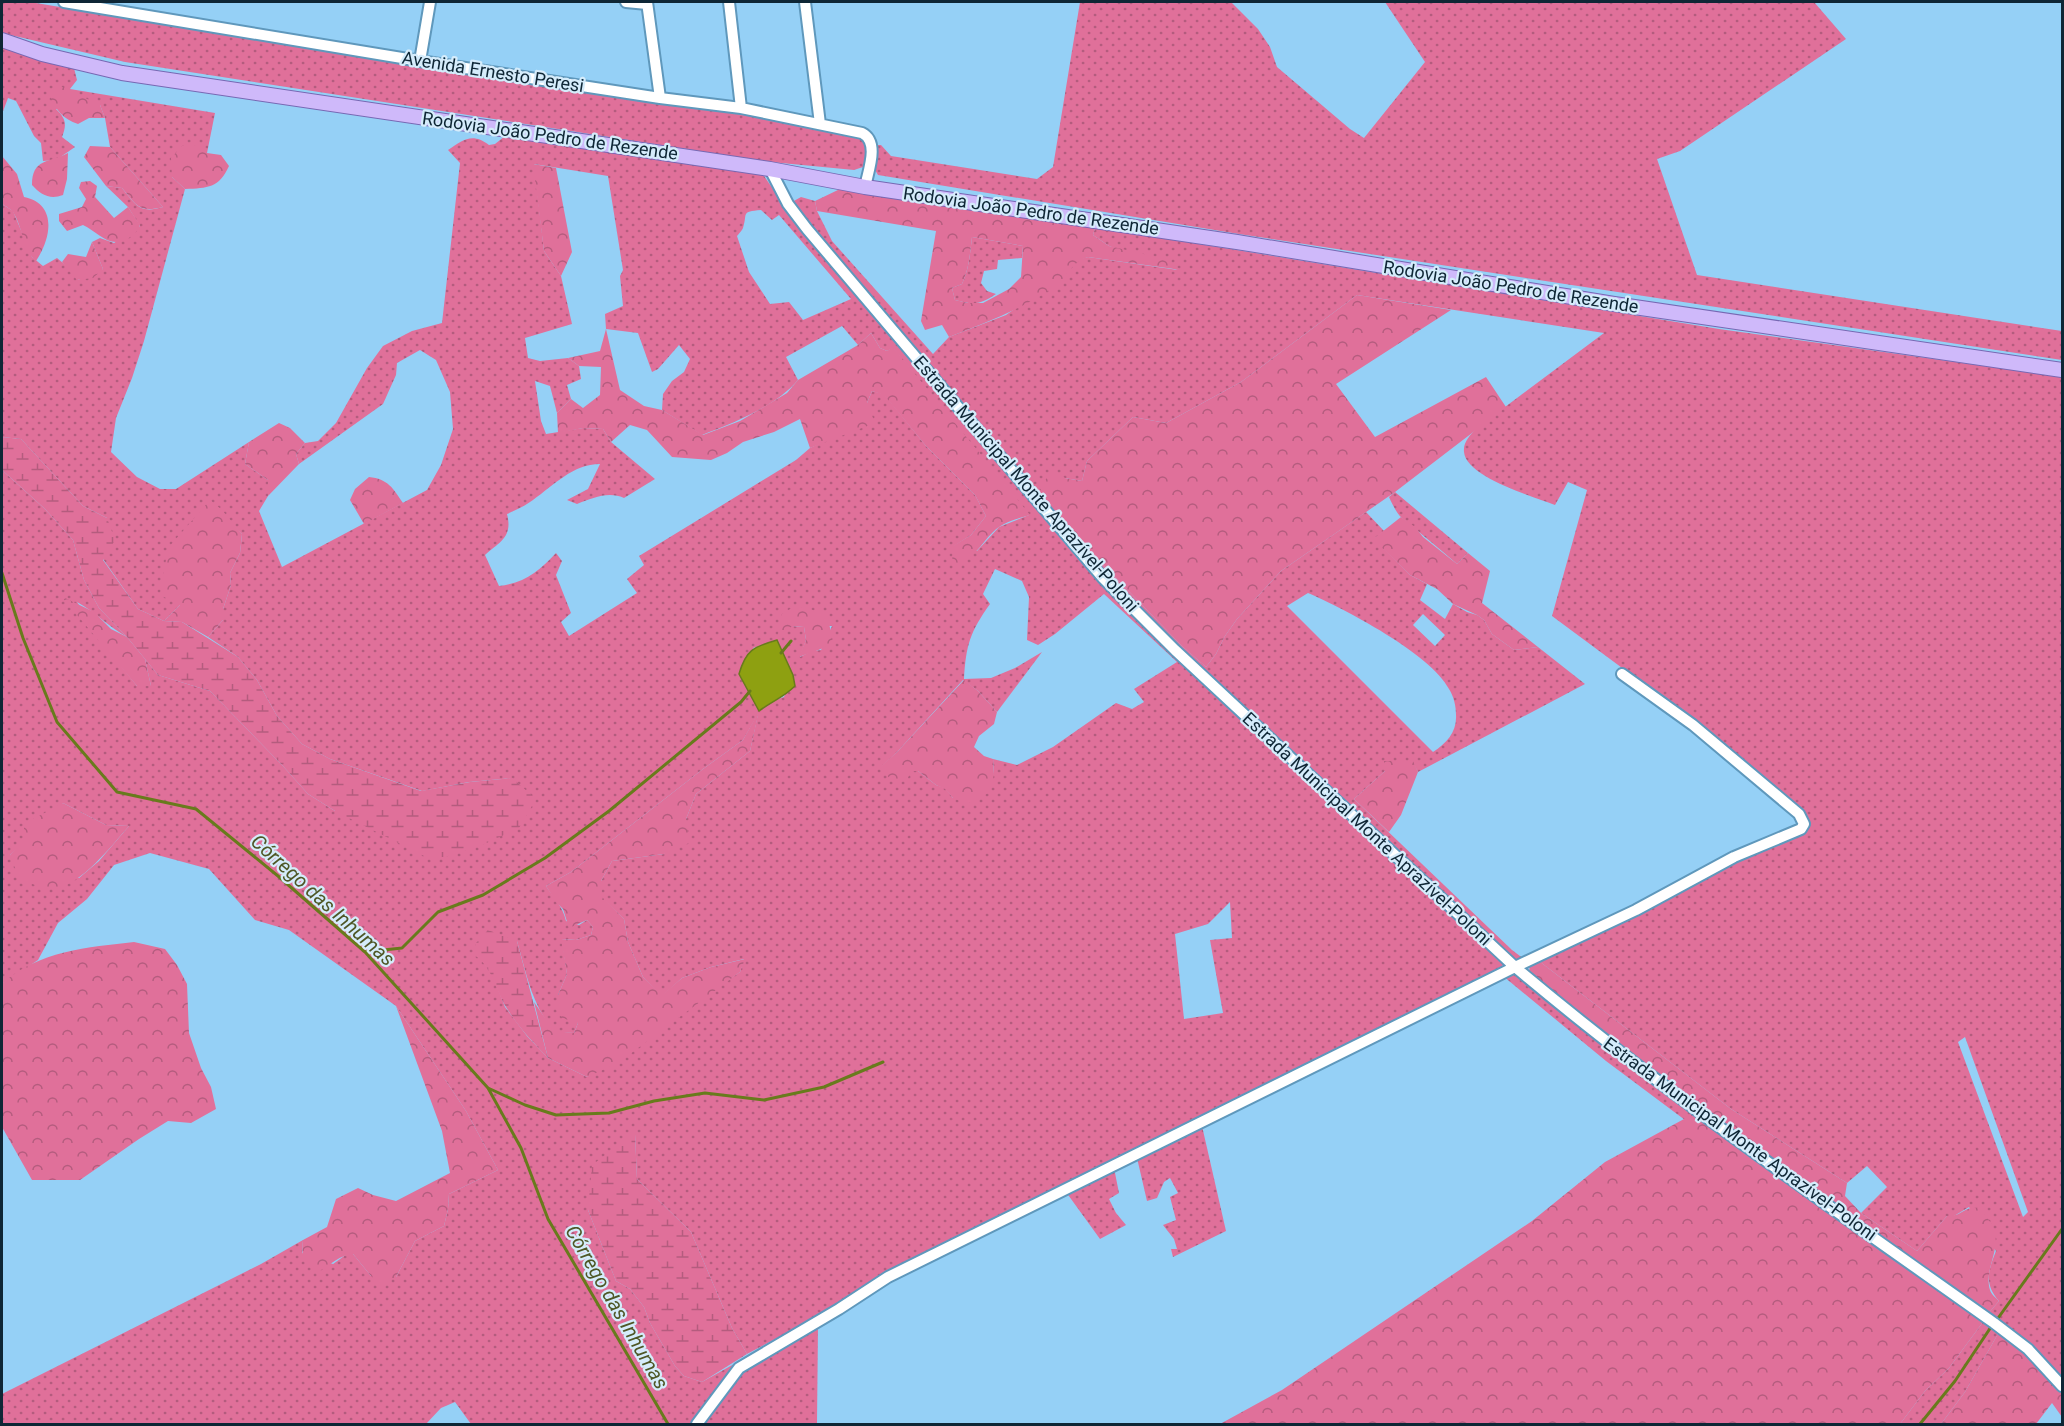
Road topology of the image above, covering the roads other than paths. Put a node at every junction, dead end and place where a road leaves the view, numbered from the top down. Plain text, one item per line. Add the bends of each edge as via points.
1 (64, 2) edge
2 (430, 2) edge
3 (626, 2) edge
4 (729, 2) edge
5 (805, 2) edge
6 (647, 3) edge
7 (115, 6) edge
8 (2, 40) edge
9 (420, 61) junction
10 (660, 98) junction
11 (741, 108) junction
12 (820, 124) junction
13 (770, 169) junction
14 (865, 187) junction
15 (2062, 370) edge
16 (1623, 674) dead end
17 (1515, 967) junction
18 (2062, 1386) edge
19 (697, 1425) edge

1 - 7 street, Avenida Ernesto Peresi
2 - 9 street
3 - 6 street
4 - 11 street
5 - 12 street
6 - 10 street
7 - 9 street, Avenida Ernesto Peresi
8 - 13 main road, Rodovia João Pedro de Rezende via 122,74
9 - 10 street, Avenida Ernesto Peresi
10 - 11 street, Avenida Ernesto Peresi
11 - 12 street, Avenida Ernesto Peresi
12 - 14 street, Avenida Ernesto Peresi via 862,132 871,140
13 - 14 main road, Rodovia João Pedro de Rezende
13 - 17 street, Estrada Municipal Monte Aprazível-Poloni via 807,229 1103,578
14 - 15 main road, Rodovia João Pedro de Rezende
16 - 17 street via 1693,725 1799,814 1803,826
17 - 18 street, Estrada Municipal Monte Aprazível-Poloni via 1620,1053 2028,1349
17 - 19 street via 888,1277 739,1368

